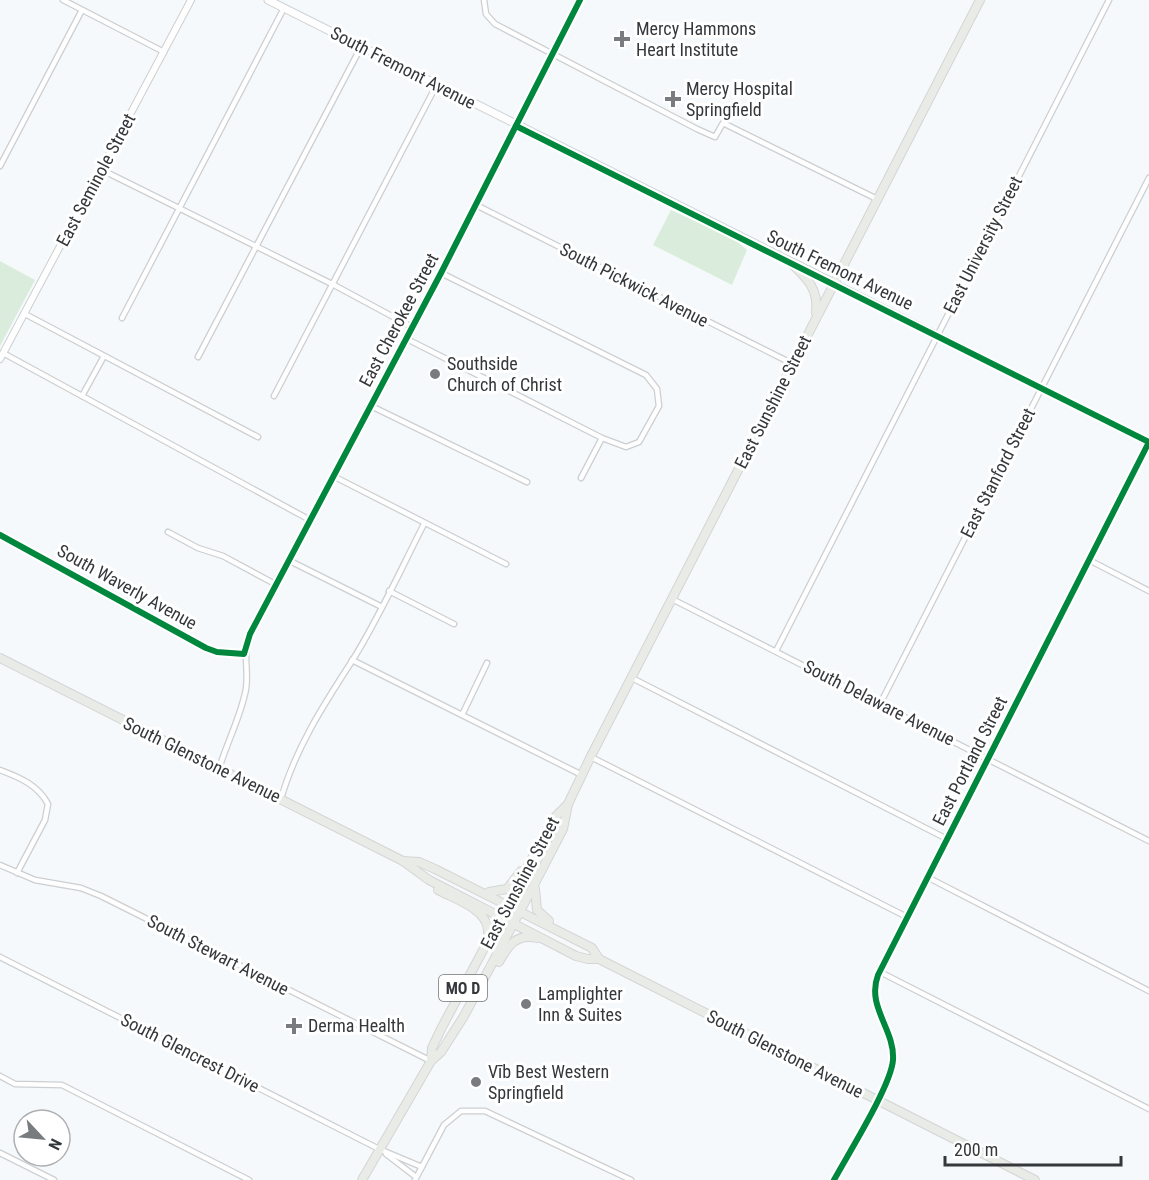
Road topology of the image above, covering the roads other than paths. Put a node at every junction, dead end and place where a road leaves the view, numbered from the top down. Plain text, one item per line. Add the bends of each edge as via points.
1 (63, 0) edge
2 (191, 0) edge
3 (484, 0) edge
4 (580, 0) edge
5 (980, 0) edge
6 (1109, 0) edge
7 (270, 1) edge
8 (284, 8) junction
9 (82, 10) junction
10 (361, 47) junction
11 (164, 52) junction
12 (554, 54) junction
13 (436, 86) junction
14 (516, 126) junction
15 (0, 166) edge
16 (102, 170) junction
17 (1149, 178) edge
18 (877, 199) junction
19 (476, 205) junction
20 (179, 209) junction
21 (255, 248) junction
22 (790, 262) junction
23 (441, 273) junction
24 (834, 284) junction
25 (334, 285) junction
26 (25, 314) junction
27 (123, 318) dead end
28 (815, 321) junction
29 (412, 327) junction
30 (937, 335) junction
31 (405, 338) junction
32 (2, 356) edge
33 (104, 356) junction
34 (198, 357) dead end
35 (793, 364) junction
36 (1042, 388) junction
37 (82, 396) junction
38 (274, 396) dead end
39 (371, 406) junction
40 (258, 436) dead end
41 (602, 438) junction
42 (1149, 442) edge
43 (333, 476) junction
44 (581, 478) dead end
45 (527, 482) dead end
46 (310, 520) junction
47 (424, 524) junction
48 (168, 532) dead end
49 (0, 535) edge
50 (288, 560) junction
51 (1089, 560) junction
52 (506, 564) dead end
53 (275, 584) junction
54 (389, 591) junction
55 (1149, 591) edge
56 (672, 599) junction
57 (380, 606) junction
58 (454, 624) dead end
59 (776, 651) junction
60 (244, 654) junction
61 (0, 658) edge
62 (352, 660) junction
63 (488, 663) dead end
64 (632, 678) junction
65 (880, 704) junction
66 (462, 715) junction
67 (591, 757) junction
68 (988, 758) junction
69 (219, 769) junction
70 (0, 770) edge
71 (582, 775) junction
72 (281, 799) junction
73 (568, 804) junction
74 (553, 819) junction
75 (947, 839) junction
76 (1149, 841) edge
77 (404, 861) junction
78 (0, 865) edge
79 (17, 873) junction
80 (927, 878) junction
81 (429, 880) junction
82 (535, 883) junction
83 (479, 890) junction
84 (509, 905) junction
85 (520, 911) junction
86 (502, 917) junction
87 (907, 917) junction
88 (514, 923) junction
89 (548, 941) junction
90 (585, 944) junction
91 (484, 950) junction
92 (0, 957) edge
93 (599, 959) junction
94 (880, 972) junction
95 (1149, 991) edge
96 (464, 1016) junction
97 (431, 1061) junction
98 (0, 1076) edge
99 (877, 1100) junction
100 (1149, 1109) edge
101 (380, 1149) junction
102 (0, 1153) edge
103 (422, 1167) junction
104 (416, 1179) edge
105 (54, 1180) edge
106 (249, 1180) edge
107 (362, 1180) edge
108 (631, 1180) edge
109 (834, 1180) edge
110 (1035, 1180) edge

1 - 9 street
2 - 11 street, East Seminole Street
3 - 12 street via 486,14 495,24
4 - 12 street, East Cherokee Street
5 - 18 main road, East Sunshine Street
6 - 30 street, East University Street
7 - 8 main road, South Fremont Avenue
8 - 10 main road, South Fremont Avenue
8 - 20 street
9 - 11 street
9 - 15 street
10 - 13 main road, South Fremont Avenue
10 - 21 street
11 - 16 street, East Seminole Street
12 - 14 street, East Cherokee Street
12 - 18 street via 715,137 723,123
13 - 14 main road, South Fremont Avenue
13 - 25 street
14 - 19 street, East Cherokee Street
14 - 22 main road, South Fremont Avenue
16 - 20 street
16 - 26 street, East Seminole Street
17 - 36 street, East Stanford Street
18 - 24 main road, East Sunshine Street
19 - 23 street, East Cherokee Street
19 - 35 street, South Pickwick Avenue
20 - 21 street
20 - 27 street
21 - 25 street
21 - 34 street
22 - 24 main road, South Fremont Avenue
22 - 28 main road via 815,290
23 - 29 street, East Cherokee Street
23 - 41 street via 646,375 657,389 659,406 639,442 626,447
24 - 28 main road, East Sunshine Street
24 - 30 street, South Fremont Avenue
25 - 29 street
25 - 38 street
26 - 32 street, East Seminole Street
26 - 33 street
28 - 35 main road, East Sunshine Street
29 - 31 street, East Cherokee Street
30 - 36 street, South Fremont Avenue
30 - 59 street, East University Street
31 - 39 street, East Cherokee Street
31 - 41 street
32 - 37 street
33 - 37 street
33 - 40 street
35 - 56 main road, East Sunshine Street
36 - 42 street, South Fremont Avenue
36 - 65 street, East Stanford Street
37 - 46 street
39 - 43 street, East Cherokee Street
39 - 45 street
41 - 44 street
42 - 51 street, East Portland Street
43 - 46 street, East Cherokee Street
43 - 47 street
46 - 50 street, East Cherokee Street
47 - 52 street
47 - 54 street
48 - 53 street
49 - 60 street, South Waverly Avenue via 206,648
50 - 53 street, East Cherokee Street
50 - 57 street
51 - 55 street
51 - 68 street, East Portland Street
53 - 60 street, East Cherokee Street
54 - 57 street
54 - 58 street
56 - 59 street, South Delaware Avenue
56 - 64 main road, East Sunshine Street
57 - 62 street
59 - 65 street, South Delaware Avenue
60 - 69 street, East Cherokee Street via 245,695
61 - 69 main road, South Glenstone Avenue
62 - 66 street
62 - 72 street via 329,693
63 - 66 street
64 - 67 main road, East Sunshine Street
64 - 75 street
65 - 68 street, South Delaware Avenue
66 - 71 street
67 - 71 main road, East Sunshine Street
67 - 87 street
68 - 75 street, East Portland Street
68 - 76 street, South Delaware Avenue
69 - 72 main road, South Glenstone Avenue
70 - 79 street via 29,783 48,804 45,820
71 - 73 main road, East Sunshine Street
72 - 77 main road, South Glenstone Avenue
73 - 74 main road, East Sunshine Street
73 - 82 main road, East Sunshine Street via 567,820
74 - 83 main road via 542,831 512,885 496,893
74 - 84 main road, East Sunshine Street
75 - 80 street, East Portland Street
77 - 81 main road, South Glenstone Avenue
77 - 83 main road, South Glenstone Avenue via 419,862
78 - 79 street, South Stewart Avenue
79 - 97 street, South Stewart Avenue via 101,896
80 - 87 street, East Portland Street
80 - 95 street
81 - 86 main road, South Glenstone Avenue
81 - 91 main road via 438,890 487,919 489,932
82 - 85 main road, East Sunshine Street
82 - 90 main road via 534,902 539,914 580,937
83 - 84 main road, South Glenstone Avenue
84 - 85 main road, South Glenstone Avenue
84 - 86 main road, East Sunshine Street
85 - 88 main road, East Sunshine Street
85 - 90 main road, South Glenstone Avenue
86 - 88 main road, South Glenstone Avenue
86 - 91 main road, East Sunshine Street / MO D
87 - 94 street, East Portland Street
88 - 89 main road, South Glenstone Avenue
88 - 96 main road, East Sunshine Street / MO D
89 - 93 main road, South Glenstone Avenue via 576,956
89 - 96 main road via 529,936 512,942
90 - 93 main road, South Glenstone Avenue
91 - 97 main road, East Sunshine Street / MO D via 432,1048
92 - 101 street, South Glencrest Drive
93 - 99 main road, South Glenstone Avenue
94 - 99 street, East Portland Street via 875,1001 891,1041 893,1059
94 - 100 street
96 - 97 main road, East Sunshine Street / MO D
97 - 101 main road, East Sunshine Street / MO D
98 - 106 street via 15,1084 62,1085
99 - 109 street, East Portland Street
99 - 110 main road, South Glenstone Avenue
101 - 103 street
101 - 104 street
101 - 107 main road, East Sunshine Street / MO D
102 - 105 street
103 - 104 street
103 - 108 street via 444,1125 461,1111 485,1111

